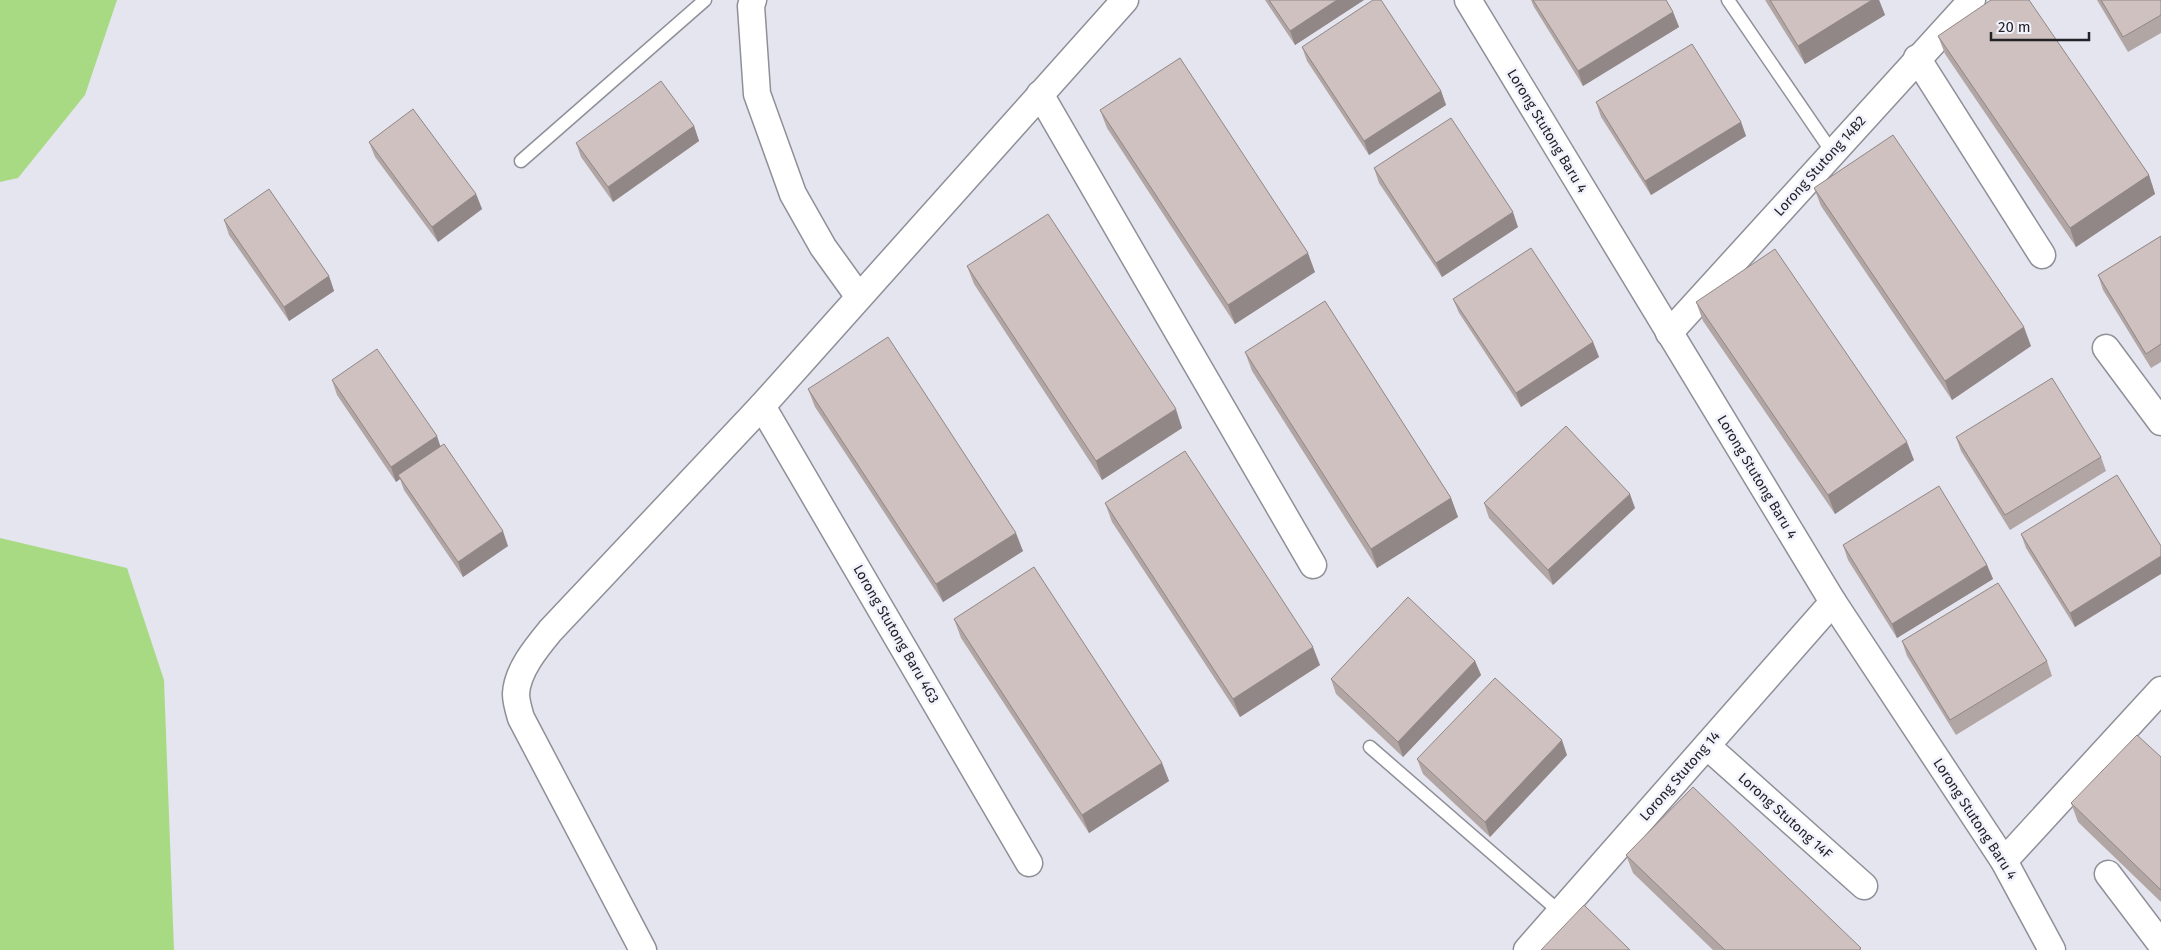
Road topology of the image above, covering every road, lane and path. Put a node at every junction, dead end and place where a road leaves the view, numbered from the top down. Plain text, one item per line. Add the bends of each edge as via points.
1 (705, 0) edge
2 (753, 0) edge
3 (1125, 0) edge
4 (1468, 0) edge
5 (1728, 0) edge
6 (1972, 0) edge
7 (1918, 58) junction
8 (1040, 94) junction
9 (1832, 152) junction
10 (521, 161) dead end
11 (2042, 255) dead end
12 (859, 297) junction
13 (1669, 332) junction
14 (2106, 348) dead end
15 (762, 406) junction
16 (2161, 422) edge
17 (1313, 565) dead end
18 (1833, 602) junction
19 (2161, 690) edge
20 (1707, 746) junction
21 (1370, 747) dead end
22 (2004, 861) junction
23 (1030, 863) dead end
24 (2108, 874) dead end
25 (1864, 886) dead end
26 (1560, 912) junction
27 (2161, 944) edge
28 (643, 950) edge
29 (1527, 950) edge
30 (2052, 950) edge

1 - 10 lane
2 - 12 street via 757,94 793,194 823,247
3 - 8 street
4 - 13 street, Lorong Stutong Baru 4
5 - 9 lane
6 - 7 street, Lorong Stutong 14B2
7 - 9 street, Lorong Stutong 14B2
7 - 11 street
8 - 12 street
8 - 17 street
9 - 13 street, Lorong Stutong 14B2
12 - 15 street
13 - 18 street, Lorong Stutong Baru 4
14 - 16 street
15 - 23 street, Lorong Stutong Baru 4G3
15 - 28 street via 550,631 523,671 516,694 520,718
18 - 20 street, Lorong Stutong 14
18 - 22 street, Lorong Stutong Baru 4
19 - 22 street
20 - 25 street, Lorong Stutong 14F
20 - 26 street, Lorong Stutong 14
21 - 26 lane
22 - 30 street, Lorong Stutong Baru 4
24 - 27 street
26 - 29 street, Lorong Stutong 14

